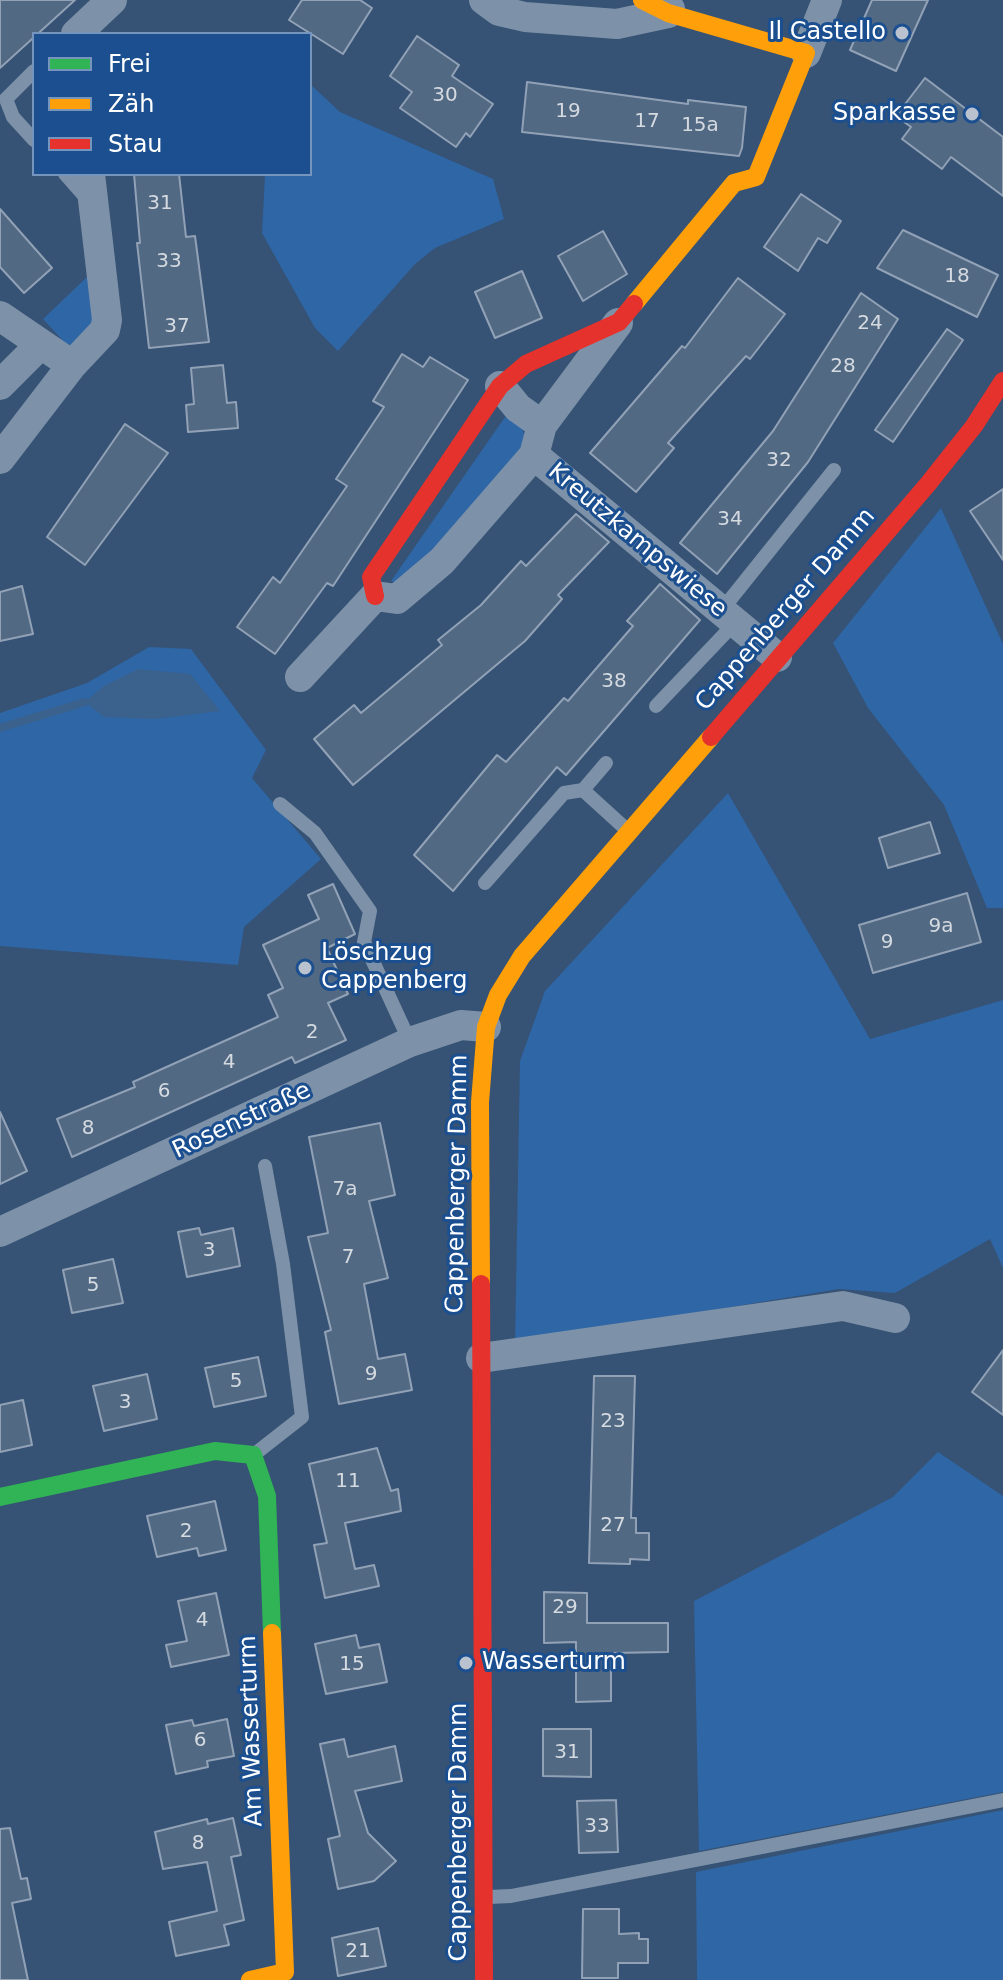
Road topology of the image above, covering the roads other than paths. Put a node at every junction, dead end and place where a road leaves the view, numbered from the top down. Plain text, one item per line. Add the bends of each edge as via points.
1 (112, 0) edge
2 (484, 0) edge
3 (827, 0) edge
4 (661, 4) edge
5 (78, 32) edge
6 (806, 53) junction
7 (32, 73) edge
8 (32, 138) edge
9 (67, 176) edge
10 (90, 176) edge
11 (93, 205) junction
12 (0, 316) edge
13 (619, 322) junction
14 (41, 344) junction
15 (72, 365) junction
16 (1003, 381) edge
17 (0, 385) edge
18 (500, 386) junction
19 (542, 425) junction
20 (534, 455) junction
21 (0, 459) edge
22 (834, 470) dead end
23 (375, 596) junction
24 (728, 617) junction
25 (777, 657) junction
26 (300, 677) dead end
27 (656, 706) dead end
28 (606, 763) dead end
29 (583, 790) junction
30 (280, 804) dead end
31 (627, 830) junction
32 (485, 883) dead end
33 (486, 1027) junction
34 (410, 1042) junction
35 (265, 1166) dead end
36 (0, 1232) edge
37 (895, 1318) dead end
38 (481, 1358) junction
39 (253, 1455) junction
40 (0, 1497) edge
41 (1003, 1800) edge
42 (484, 1897) junction
43 (250, 1980) edge
44 (484, 1980) edge

1 - 5 street
2 - 4 street via 510,14 617,24
3 - 6 street
4 - 6 main road
6 - 13 main road, Kreutzkampswiese via 756,177 734,183
7 - 8 lane via 6,99 13,117
9 - 11 lane
10 - 11 street
11 - 15 street via 107,320 99,339
12 - 14 street
13 - 18 main road, Kreutzkampswiese via 526,364
13 - 19 street, Kreutzkampswiese
14 - 15 street
14 - 17 street
15 - 21 street
16 - 25 main road, Cappenberger Damm via 928,484
18 - 19 street
18 - 23 main road, Kreutzkampswiese via 371,577
19 - 20 street, Kreutzkampswiese
20 - 23 street, Kreutzkampswiese via 442,561 397,599
20 - 24 street, Kreutzkampswiese
22 - 24 lane
23 - 26 street
24 - 25 street, Kreutzkampswiese
24 - 27 lane
25 - 31 main road, Cappenberger Damm
28 - 29 lane
29 - 31 lane
29 - 32 lane via 564,793
30 - 34 lane via 315,833 370,911 364,942
31 - 33 main road, Cappenberger Damm via 522,956
33 - 34 street, Rosenstraße via 461,1025
33 - 38 main road, Cappenberger Damm via 480,1102
34 - 36 street, Rosenstraße
35 - 39 lane via 302,1417
37 - 38 street via 843,1306
38 - 42 main road, Cappenberger Damm
39 - 40 main road via 215,1451
39 - 43 main road, Am Wasserturm via 267,1496 285,1972
41 - 42 lane
42 - 44 main road, Cappenberger Damm

